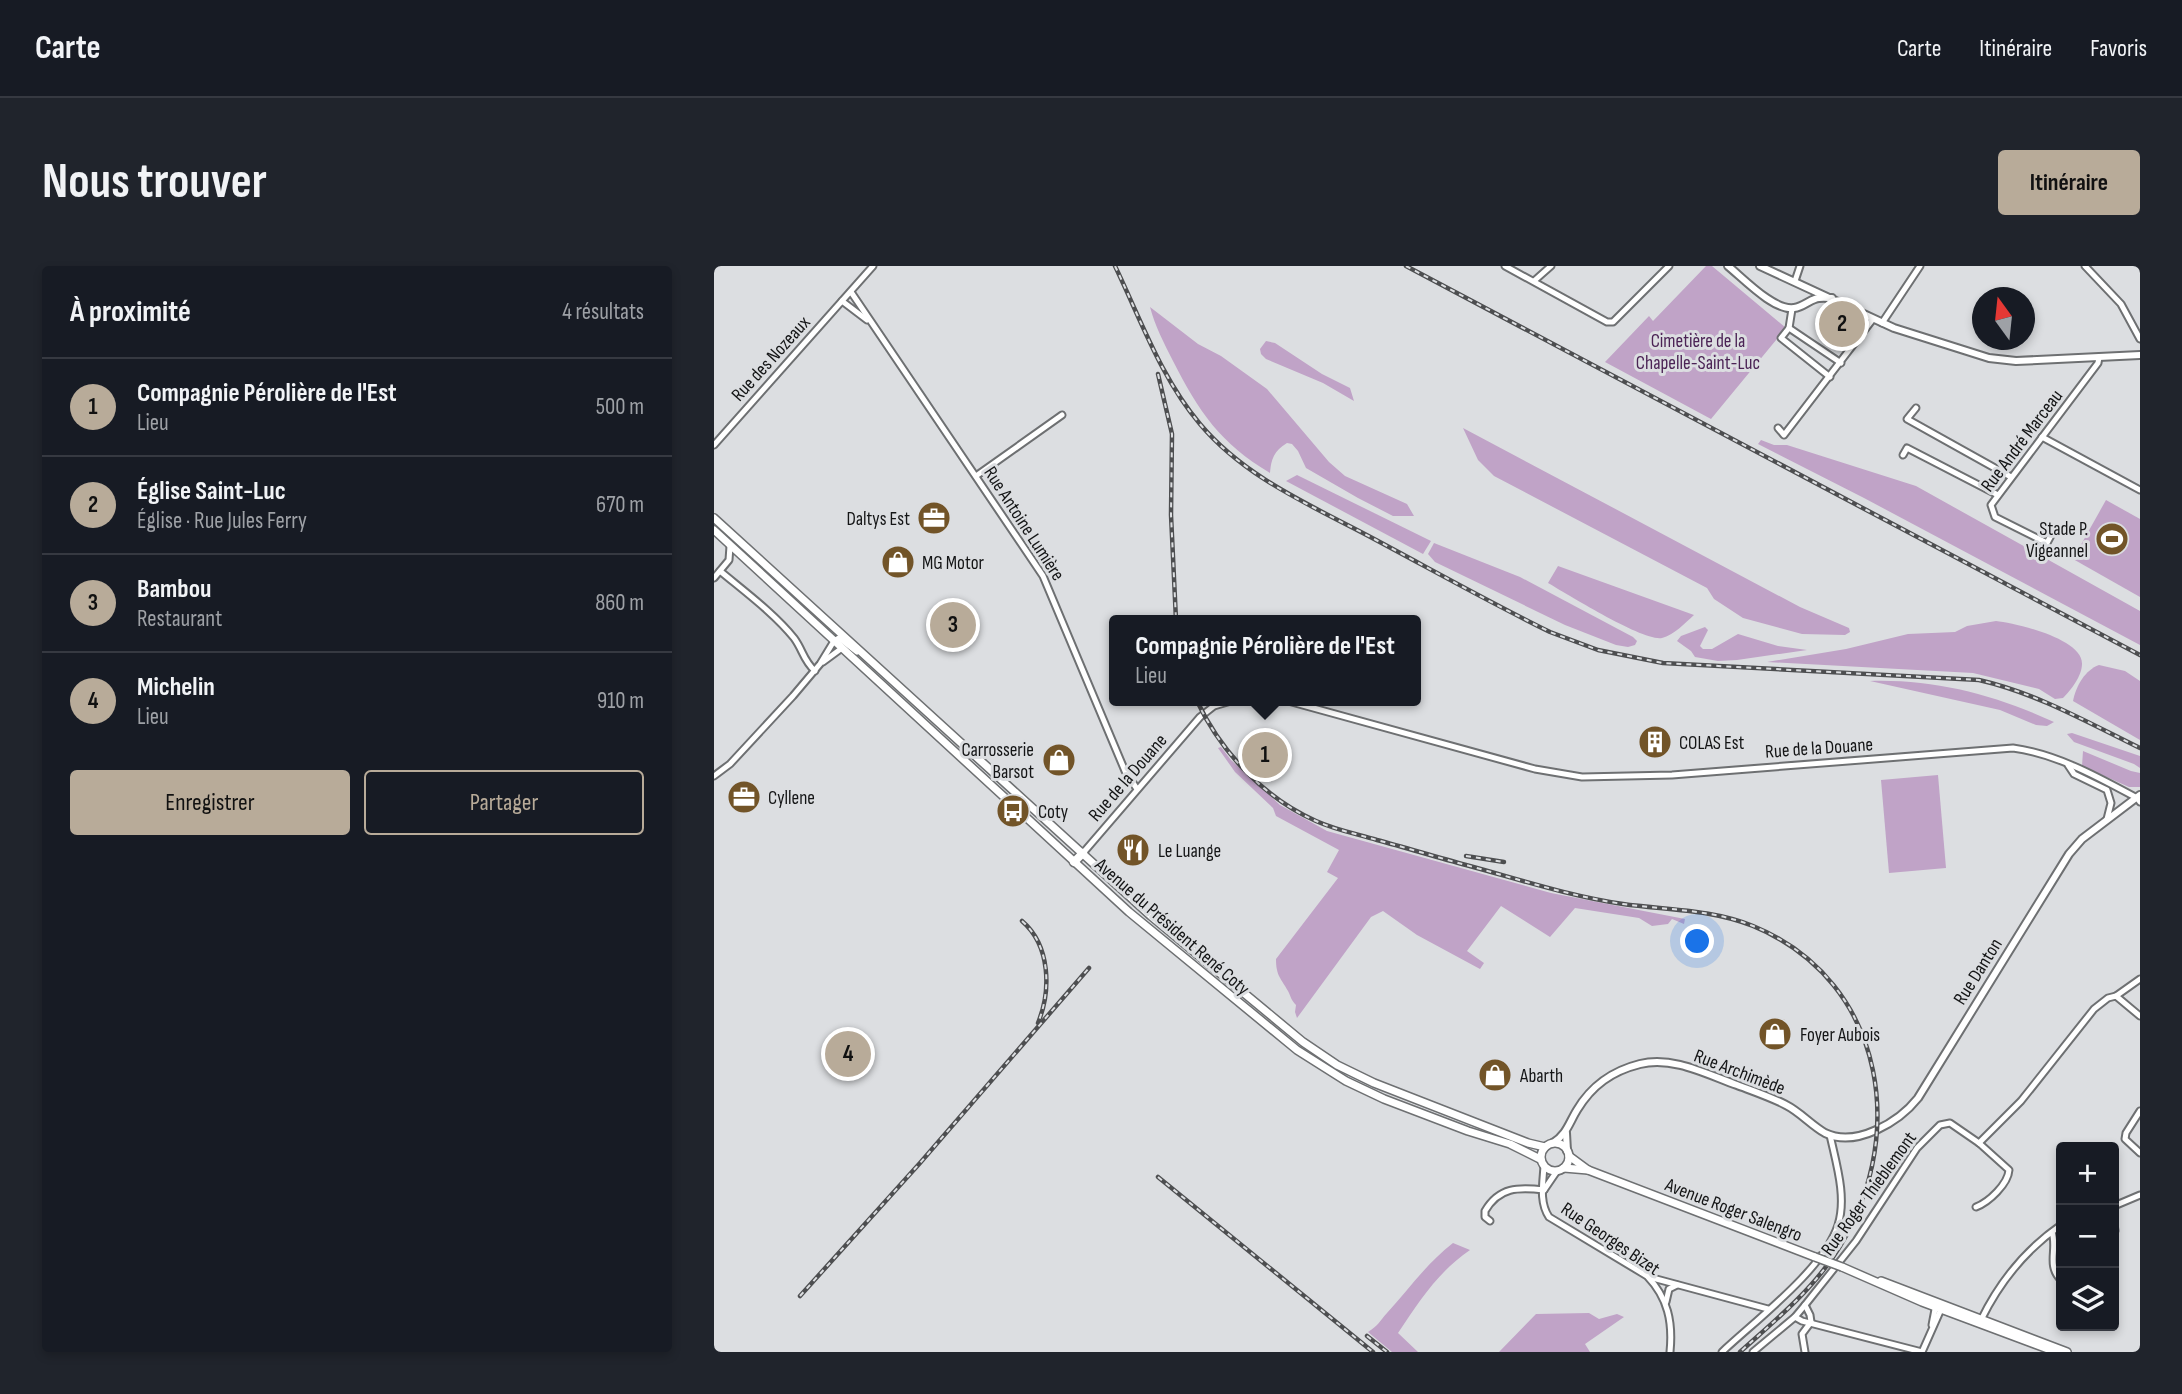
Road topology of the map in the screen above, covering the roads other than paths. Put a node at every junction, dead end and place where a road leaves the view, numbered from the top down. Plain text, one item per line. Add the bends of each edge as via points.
1 (873, 266) edge
2 (1505, 266) edge
3 (1551, 266) edge
4 (1669, 266) edge
5 (1728, 266) edge
6 (1760, 266) edge
7 (1800, 266) edge
8 (1920, 266) edge
9 (2085, 266) edge
10 (1534, 281) junction
11 (1795, 281) junction
12 (1812, 288) junction
13 (850, 292) junction
14 (1815, 298) junction
15 (1834, 298) junction
16 (842, 301) junction
17 (1792, 309) junction
18 (1873, 319) junction
19 (1882, 323) junction
20 (873, 328) junction
21 (1789, 328) junction
22 (2140, 339) edge
23 (2140, 355) edge
24 (2099, 357) junction
25 (1841, 363) junction
26 (1830, 377) junction
27 (1916, 408) dead end
28 (1062, 415) dead end
29 (1778, 428) dead end
30 (2042, 437) junction
31 (714, 445) edge
32 (1903, 455) dead end
33 (976, 476) junction
34 (2011, 477) junction
35 (2140, 490) edge
36 (1998, 495) junction
37 (714, 518) edge
38 (2055, 528) dead end
39 (714, 530) edge
40 (730, 546) junction
41 (720, 571) junction
42 (714, 578) edge
43 (834, 641) junction
44 (842, 649) junction
45 (866, 656) junction
46 (820, 664) junction
47 (815, 671) junction
48 (1214, 706) edge
49 (1307, 706) edge
50 (2066, 762) junction
51 (714, 776) edge
52 (1137, 789) junction
53 (2139, 798) edge
54 (2106, 821) junction
55 (1083, 853) junction
56 (1074, 862) junction
57 (2140, 979) edge
58 (2116, 996) junction
59 (2140, 1016) edge
60 (2140, 1111) edge
61 (1566, 1133) junction
62 (1830, 1135) junction
63 (1553, 1143) junction
64 (1979, 1143) junction
65 (1545, 1147) junction
66 (1568, 1153) junction
67 (2140, 1153) edge
68 (1542, 1163) junction
69 (1561, 1169) junction
70 (1588, 1170) junction
71 (1544, 1190) junction
72 (2140, 1195) edge
73 (2116, 1205) edge
74 (1976, 1207) dead end
75 (1490, 1221) dead end
76 (2056, 1229) edge
77 (1590, 1230) dead end
78 (2052, 1232) junction
79 (1587, 1239) junction
80 (2056, 1275) edge
81 (1647, 1276) junction
82 (1677, 1285) junction
83 (1665, 1302) junction
84 (1939, 1305) junction
85 (1804, 1306) junction
86 (1768, 1310) junction
87 (1795, 1317) junction
88 (1981, 1321) junction
89 (1811, 1322) junction
90 (1670, 1352) edge
91 (1722, 1352) edge
92 (1753, 1352) edge
93 (1805, 1352) edge
94 (1922, 1352) edge
95 (2056, 1352) edge
96 (2067, 1352) edge

1 - 13 street, Rue des Nozeaux
2 - 10 street
3 - 10 street
4 - 10 street via 1613,322
5 - 17 street via 1772,302
6 - 11 street
7 - 11 street
8 - 19 street
9 - 22 street via 2121,304
11 - 12 street
12 - 14 street
12 - 15 street
13 - 16 street, Rue des Nozeaux
13 - 20 street, Rue Antoine Lumière
14 - 15 street
14 - 17 street
15 - 18 street
16 - 20 street, Rue Antoine Lumière
16 - 31 street, Rue des Nozeaux
17 - 21 street
18 - 19 street
18 - 25 street
19 - 24 street via 1989,358 2016,362
20 - 33 street, Rue Antoine Lumière
21 - 25 street
21 - 26 street via 1781,338
23 - 24 street
24 - 30 street, Rue André Marceau
25 - 26 street
26 - 29 street via 1784,435
27 - 34 street via 1907,419
28 - 33 street
30 - 34 street, Rue André Marceau
30 - 35 street
32 - 36 street via 1907,448
33 - 52 street, Rue Antoine Lumière via 1043,576 1125,771
34 - 36 street, Rue André Marceau
36 - 38 street, Rue André Marceau via 1991,505 1995,517 2047,543
37 - 45 main road, Avenue du Président René Coty
39 - 40 main road, Avenue du Président René Coty
40 - 41 street via 729,559
40 - 43 main road, Avenue du Président René Coty
41 - 42 street
41 - 47 street via 796,639 803,658
43 - 44 main road, Avenue du Président René Coty
43 - 45 street, Avenue du Président René Coty via 839,638
43 - 46 street
44 - 46 street
44 - 56 main road, Avenue du Président René Coty
45 - 55 main road, Avenue du Président René Coty
46 - 47 street
47 - 51 street
48 - 52 street, Rue de la Douane
49 - 50 street, Rue de la Douane via 1535,769 1582,777 1672,775 2013,748
50 - 53 street, Rue de la Douane
50 - 54 street, Rue de la Douane via 2074,774 2107,790 2111,803
52 - 55 street, Rue de la Douane
53 - 54 street, Rue Danton
54 - 62 street, Rue Danton via 2069,853 1911,1107 1890,1124 1868,1132
55 - 56 main road
55 - 65 main road, Avenue du Président René Coty via 1152,916 1337,1065
56 - 68 main road, Avenue du Président René Coty via 1192,965 1326,1070 1395,1103 1510,1144
57 - 58 street
58 - 59 street
58 - 64 street via 2094,1009 2021,1101
60 - 67 street via 2125,1139
61 - 62 street, Rue Archimède via 1598,1084 1610,1074 1651,1062 1696,1069 1787,1105
61 - 63 street, Rue Archimède
61 - 66 street
62 - 86 street via 1839,1177 1839,1224 1813,1268
63 - 65 main road
63 - 66 main road
64 - 74 street, Rue Roger Thieblemont via 2009,1170 2009,1176 1986,1203
64 - 85 street, Rue Roger Thieblemont via 1950,1124 1934,1129
65 - 68 main road
66 - 69 main road
66 - 70 main road, Avenue Roger Salengro
68 - 69 main road via 1550,1170
68 - 71 street, Rue Georges Bizet
69 - 70 main road, Avenue Roger Salengro
69 - 71 street, Rue Georges Bizet
70 - 84 main road, Avenue Roger Salengro, bridge
71 - 75 street via 1520,1188 1499,1195 1485,1211
71 - 79 street, Rue Georges Bizet via 1543,1204 1549,1217
72 - 73 street
76 - 78 street
77 - 79 street
78 - 80 street
78 - 88 street via 2007,1273
79 - 81 street, Rue Georges Bizet
81 - 82 street
81 - 83 street, Rue Georges Bizet
82 - 83 street via 1669,1289
82 - 86 street
83 - 90 street, Rue Georges Bizet via 1672,1327
84 - 88 main road, Avenue Roger Salengro
84 - 94 street
85 - 87 street, Rue Roger Thieblemont
85 - 89 street
86 - 91 street
87 - 89 street
87 - 92 street, Rue Roger Thieblemont
88 - 95 main road, Avenue Roger Salengro
88 - 96 main road, Avenue Roger Salengro
89 - 93 street via 1802,1334
89 - 94 street

